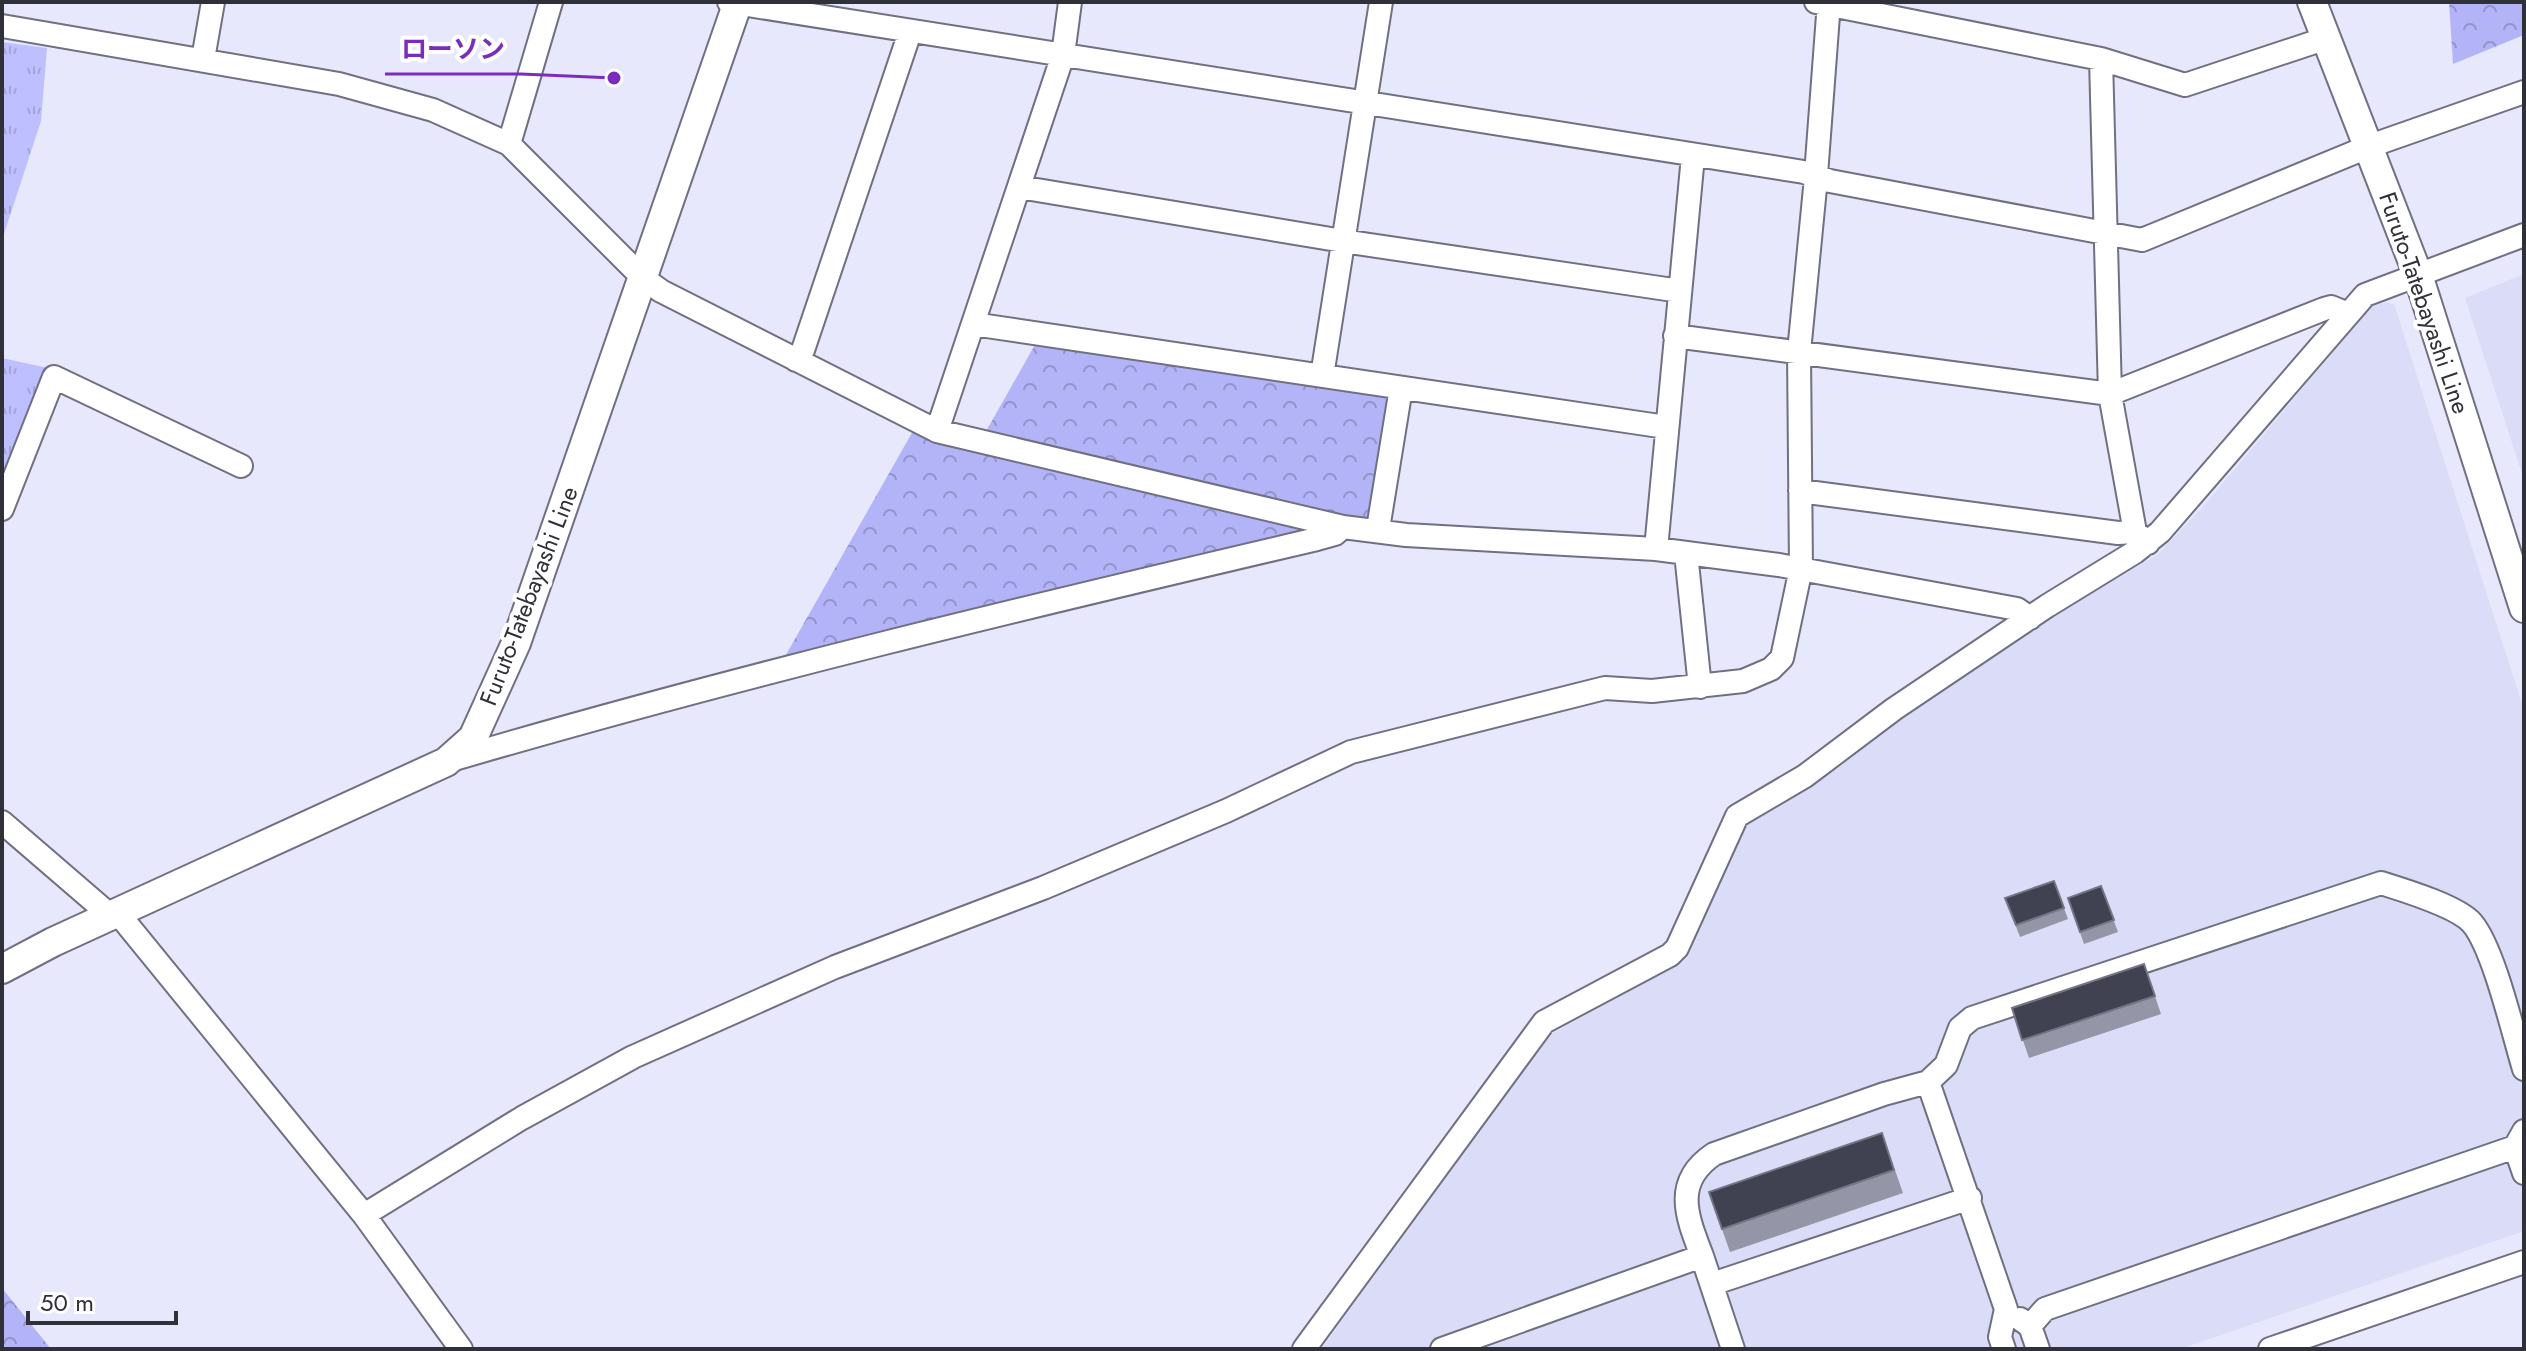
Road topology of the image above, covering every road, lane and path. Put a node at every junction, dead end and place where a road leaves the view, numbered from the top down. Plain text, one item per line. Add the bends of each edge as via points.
1 (213, 2) edge
2 (551, 2) edge
3 (735, 2) edge
4 (1070, 2) edge
5 (1381, 2) edge
6 (2312, 2) edge
7 (1824, 3) edge
8 (2, 26) edge
9 (910, 32) junction
10 (2327, 38) junction
11 (1063, 55) junction
12 (203, 59) junction
13 (2101, 59) junction
14 (2524, 92) edge
15 (1365, 102) junction
16 (509, 144) junction
17 (2370, 146) junction
18 (1693, 156) junction
19 (1815, 176) junction
20 (1019, 187) junction
21 (2106, 234) junction
22 (2524, 235) edge
23 (1343, 241) junction
24 (2418, 275) junction
25 (643, 278) junction
26 (1680, 291) junction
27 (2348, 314) junction
28 (973, 324) junction
29 (1675, 336) junction
30 (1799, 352) junction
31 (796, 360) junction
32 (1322, 376) junction
33 (1401, 388) junction
34 (2110, 394) junction
35 (1666, 427) junction
36 (937, 431) junction
37 (241, 466) dead end
38 (1800, 491) junction
39 (2, 509) edge
40 (1343, 527) junction
41 (1378, 529) junction
42 (2141, 538) junction
43 (1656, 549) junction
44 (1688, 554) junction
45 (1801, 568) junction
46 (2524, 608) edge
47 (2030, 618) junction
48 (1700, 687) junction
49 (446, 762) junction
50 (2, 822) edge
51 (114, 914) junction
52 (2, 969) edge
53 (2524, 1069) edge
54 (1928, 1082) junction
55 (2520, 1139) edge
56 (2524, 1173) edge
57 (1970, 1198) junction
58 (364, 1215) junction
59 (1702, 1256) junction
60 (2524, 1262) edge
61 (1712, 1284) junction
62 (2006, 1309) junction
63 (2030, 1326) junction
64 (461, 1349) edge
65 (1304, 1349) edge
66 (1442, 1349) edge
67 (1733, 1349) edge
68 (2004, 1349) edge
69 (2038, 1349) edge
70 (2270, 1349) edge

1 - 12 street
2 - 16 street
3 - 9 street
3 - 25 main road, Furuto-Tatebayashi Line
4 - 11 street
5 - 15 street
6 - 10 main road, Furuto-Tatebayashi Line
7 - 13 street
7 - 19 street
8 - 12 street
9 - 11 street
9 - 31 street
10 - 13 street via 2185,85
10 - 17 main road, Furuto-Tatebayashi Line
11 - 15 street
11 - 20 street
12 - 16 street via 339,84 420,106
13 - 21 street
14 - 17 street
15 - 18 street
15 - 23 street
16 - 25 street
17 - 21 street via 2142,240
17 - 24 main road, Furuto-Tatebayashi Line
18 - 19 street
18 - 26 street
19 - 21 street
19 - 30 street
20 - 23 street
20 - 28 street
21 - 34 street
22 - 24 street
23 - 26 street
23 - 32 street
24 - 27 street via 2365,295
24 - 46 main road, Furuto-Tatebayashi Line
25 - 31 street
25 - 49 main road, Furuto-Tatebayashi Line via 516,643 473,738
26 - 29 street
27 - 34 street via 2324,309
27 - 42 street via 2196,494
28 - 32 street
28 - 36 street
29 - 30 street
29 - 35 street
30 - 34 street
30 - 38 street
31 - 36 street
32 - 33 street
33 - 35 street
33 - 41 street
34 - 42 street
35 - 43 street
36 - 40 street
37 - 39 street via 54,377
38 - 42 street
38 - 45 street
40 - 41 street
40 - 49 street via 1317,539 797,664
41 - 43 street
42 - 47 street
43 - 44 street
44 - 45 street
44 - 48 street
45 - 47 street via 2017,609
45 - 48 street via 1777,664 1743,681
47 - 65 street via 1805,776 1737,816 1677,948 1544,1022
48 - 58 street via 1605,688 1351,752 1226,811 835,967 633,1057
49 - 51 main road, Furuto-Tatebayashi Line
50 - 51 street
51 - 52 main road, Furuto-Tatebayashi Line
51 - 58 street
53 - 54 street via 2486,948 2470,921 2421,895 2381,883 1972,1018 1960,1028 1946,1065
54 - 57 street
54 - 59 street via 1714,1154 1701,1163 1685,1197
55 - 56 street
55 - 63 street via 2045,1309
57 - 61 street
57 - 62 street
58 - 64 street
59 - 61 street
59 - 66 street
60 - 70 street
61 - 67 street
62 - 63 street
62 - 68 street via 2000,1337
63 - 69 street

